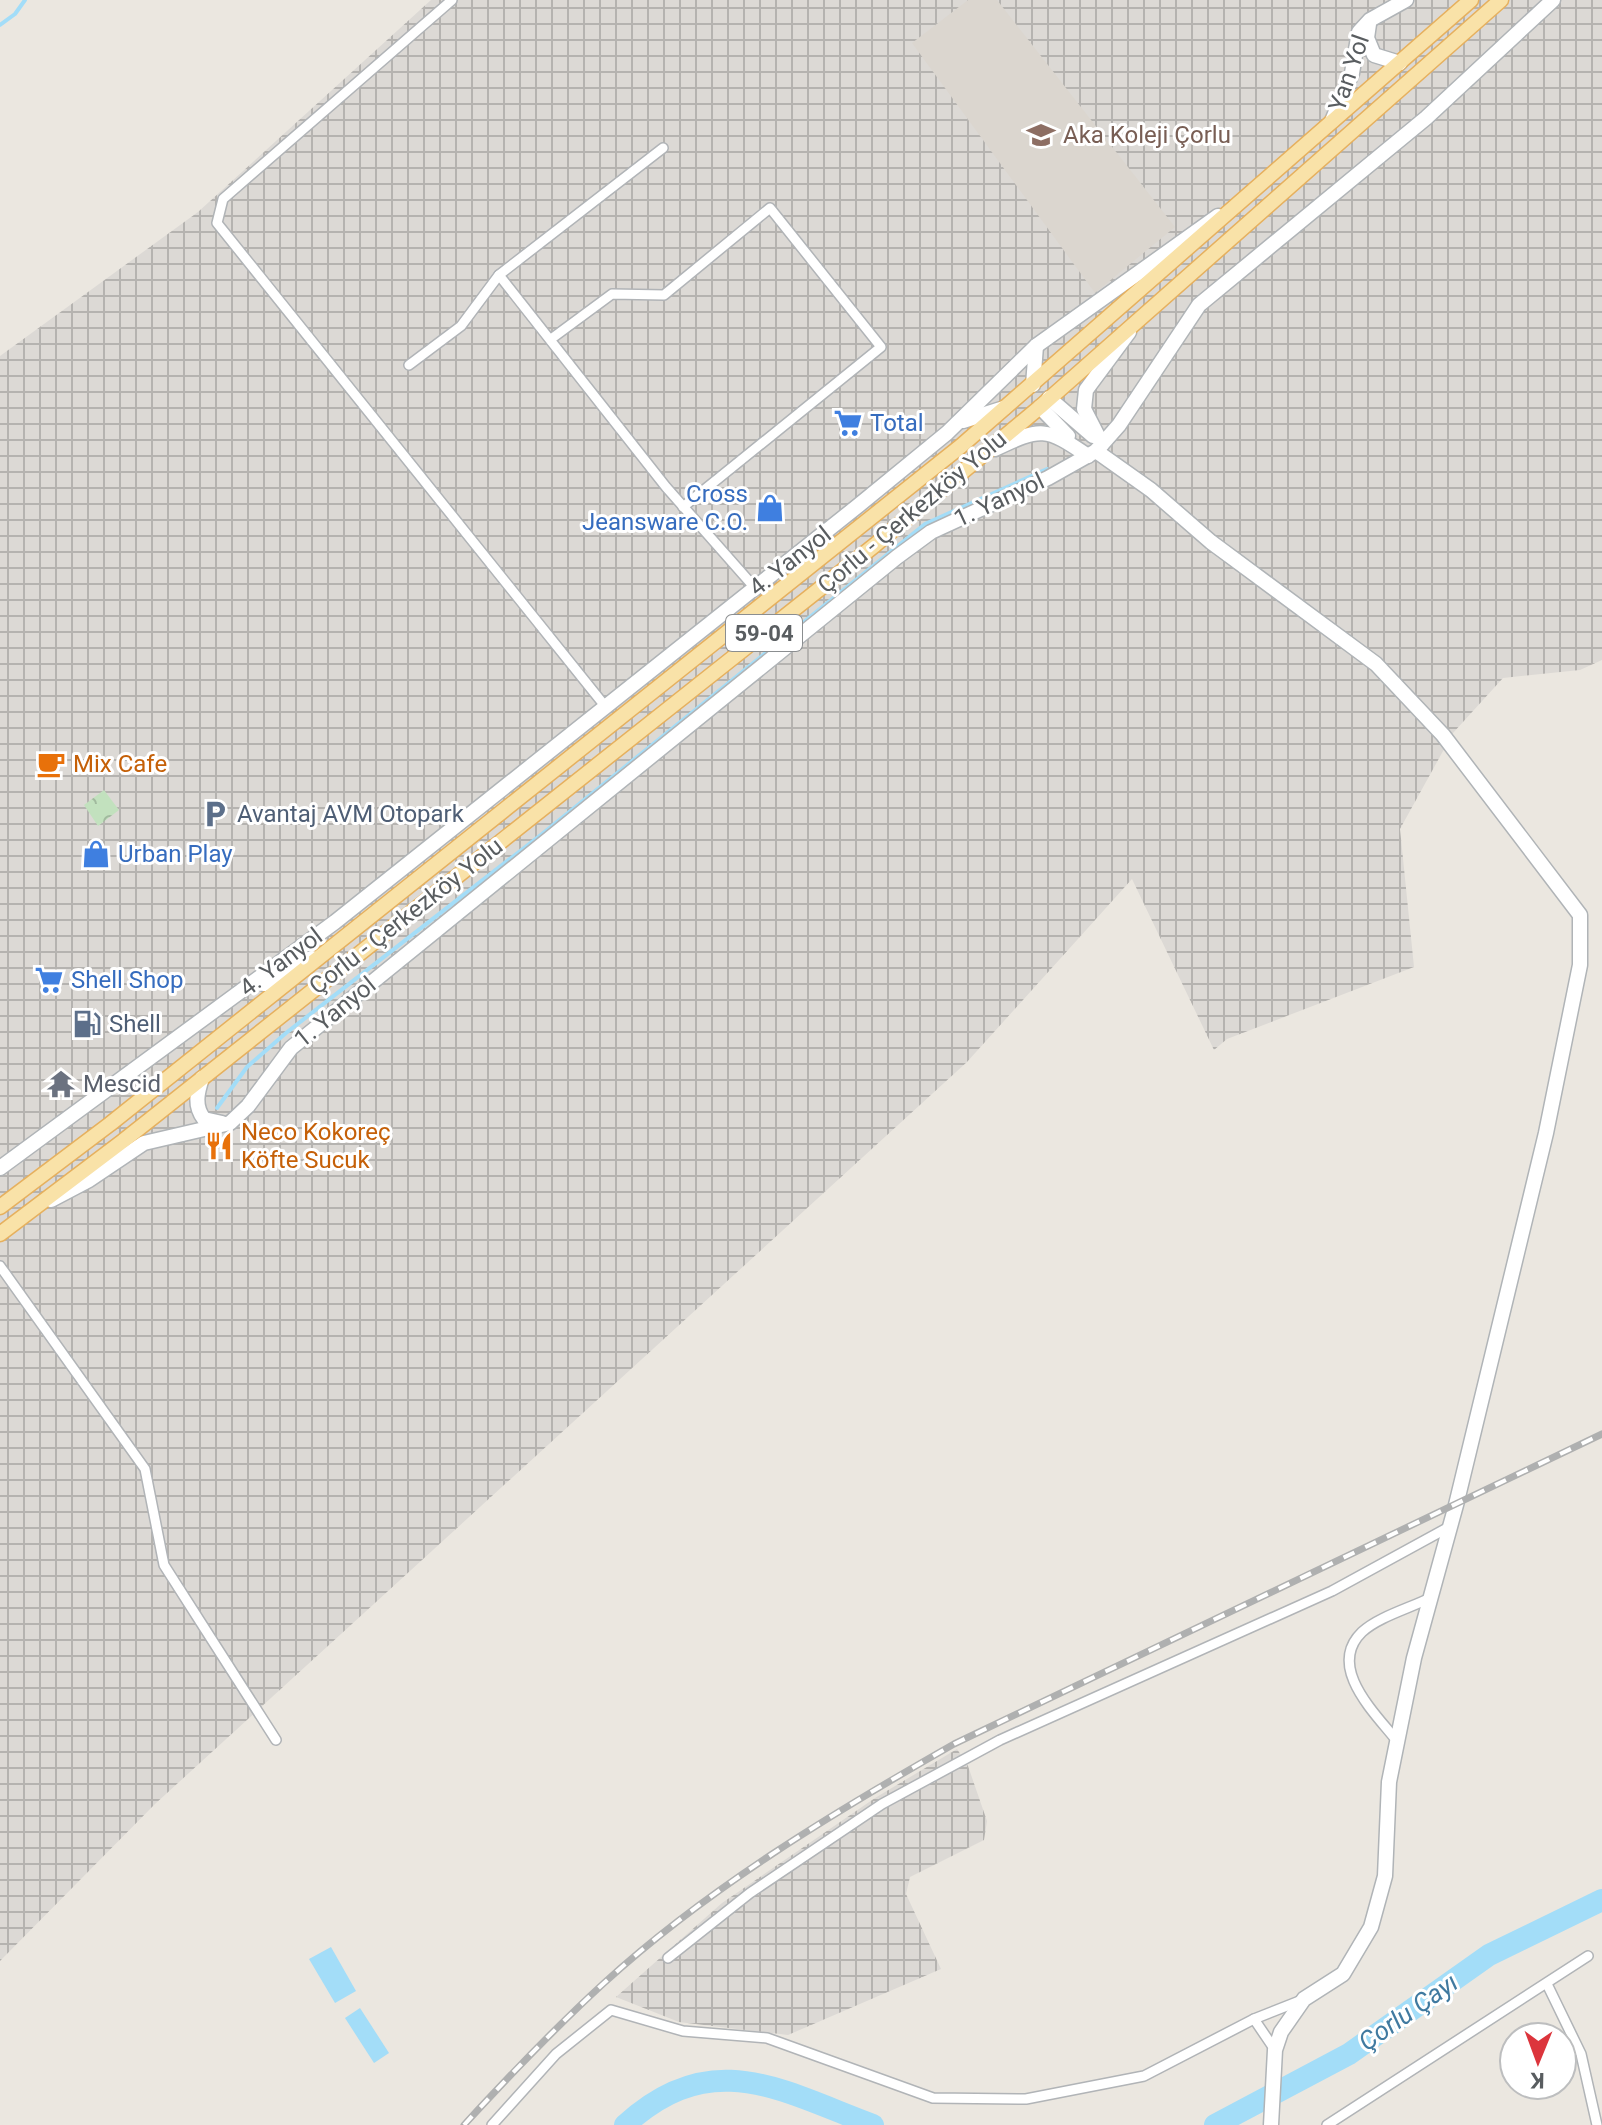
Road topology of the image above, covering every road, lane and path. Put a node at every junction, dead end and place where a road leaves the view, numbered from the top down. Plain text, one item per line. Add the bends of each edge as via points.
1 (452, 0) edge
2 (1406, 0) edge
3 (1471, 0) edge
4 (1501, 0) edge
5 (1553, 0) edge
6 (1370, 20) junction
7 (1400, 63) junction
8 (1332, 121) junction
9 (663, 148) dead end
10 (1236, 206) junction
11 (499, 275) junction
12 (1138, 319) junction
13 (551, 339) junction
14 (1036, 346) junction
15 (409, 365) dead end
16 (1033, 385) junction
17 (1044, 402) junction
18 (1004, 408) junction
19 (947, 433) junction
20 (1095, 450) junction
21 (980, 456) junction
22 (683, 507) junction
23 (755, 588) junction
24 (605, 706) junction
25 (330, 949) junction
26 (227, 1003) junction
27 (202, 1078) junction
28 (230, 1123) junction
29 (0, 1168) edge
30 (0, 1207) edge
31 (36, 1207) junction
32 (0, 1234) edge
33 (0, 1266) edge
34 (1449, 1527) junction
35 (1430, 1598) junction
36 (276, 1740) dead end
37 (1397, 1741) junction
38 (1588, 1956) dead end
39 (668, 1958) dead end
40 (1547, 1984) junction
41 (1304, 1999) junction
42 (1254, 2019) junction
43 (1275, 2050) junction
44 (492, 2125) edge
45 (1271, 2125) edge
46 (1327, 2125) edge
47 (1597, 2125) edge

1 - 24 street via 223,199 217,223
2 - 6 main road, Yan Yol
3 - 7 main road, Çorlu - Çerkezköy Yolu / 59-04
4 - 12 main road, Çorlu - Çerkezköy Yolu / 59-04
5 - 20 main road, 1. Yanyol via 1426,118 1199,305 1119,425
6 - 7 main road via 1367,38 1374,55
6 - 8 main road, Yan Yol via 1359,32 1352,73
7 - 8 main road, Çorlu - Çerkezköy Yolu / 59-04
8 - 10 main road, Çorlu - Çerkezköy Yolu / 59-04
9 - 11 street
10 - 14 main road, 4. Yanyol via 1193,231
10 - 16 main road, Çorlu - Çerkezköy Yolu / 59-04
11 - 13 street
11 - 15 street via 461,326
12 - 17 main road, Çorlu - Çerkezköy Yolu / 59-04
12 - 20 main road via 1086,390 1084,409
13 - 22 street
13 - 22 street via 612,294 664,295 770,208 881,347
14 - 16 main road
14 - 19 main road, 4. Yanyol
16 - 17 main road
16 - 18 main road, Çorlu - Çerkezköy Yolu / 59-04
17 - 20 main road
17 - 21 main road, Çorlu - Çerkezköy Yolu / 59-04
18 - 19 main road via 976,415
18 - 25 main road, Çorlu - Çerkezköy Yolu / 59-04
19 - 23 main road, 4. Yanyol
20 - 21 main road via 1037,431
20 - 28 main road, 1. Yanyol via 941,527 897,557 291,1048
20 - 34 main road via 1376,664 1443,735 1580,915 1580,965 1546,1133
21 - 27 main road, Çorlu - Çerkezköy Yolu / 59-04
22 - 23 street
23 - 24 main road, 4. Yanyol
24 - 26 main road, 4. Yanyol
25 - 26 main road
25 - 30 main road, Çorlu - Çerkezköy Yolu / 59-04
26 - 29 main road
27 - 28 main road via 200,1114 211,1122
27 - 31 main road, Çorlu - Çerkezköy Yolu / 59-04
28 - 31 main road via 144,1143 73,1190
31 - 32 main road, Çorlu - Çerkezköy Yolu / 59-04
33 - 36 street via 145,1469 164,1565
34 - 35 main road
34 - 39 street via 1332,1591 1000,1740 882,1804 750,1893
35 - 37 main road
35 - 37 street via 1363,1631 1350,1649 1351,1677
37 - 41 main road via 1389,1782 1385,1876 1371,1927 1343,1974
38 - 40 street
40 - 46 street
40 - 47 street via 1581,2054
41 - 42 street
41 - 43 main road
42 - 43 street
42 - 44 street via 1144,2076 1026,2099 933,2098 767,2038 683,2031 611,2010 556,2054
43 - 45 main road

